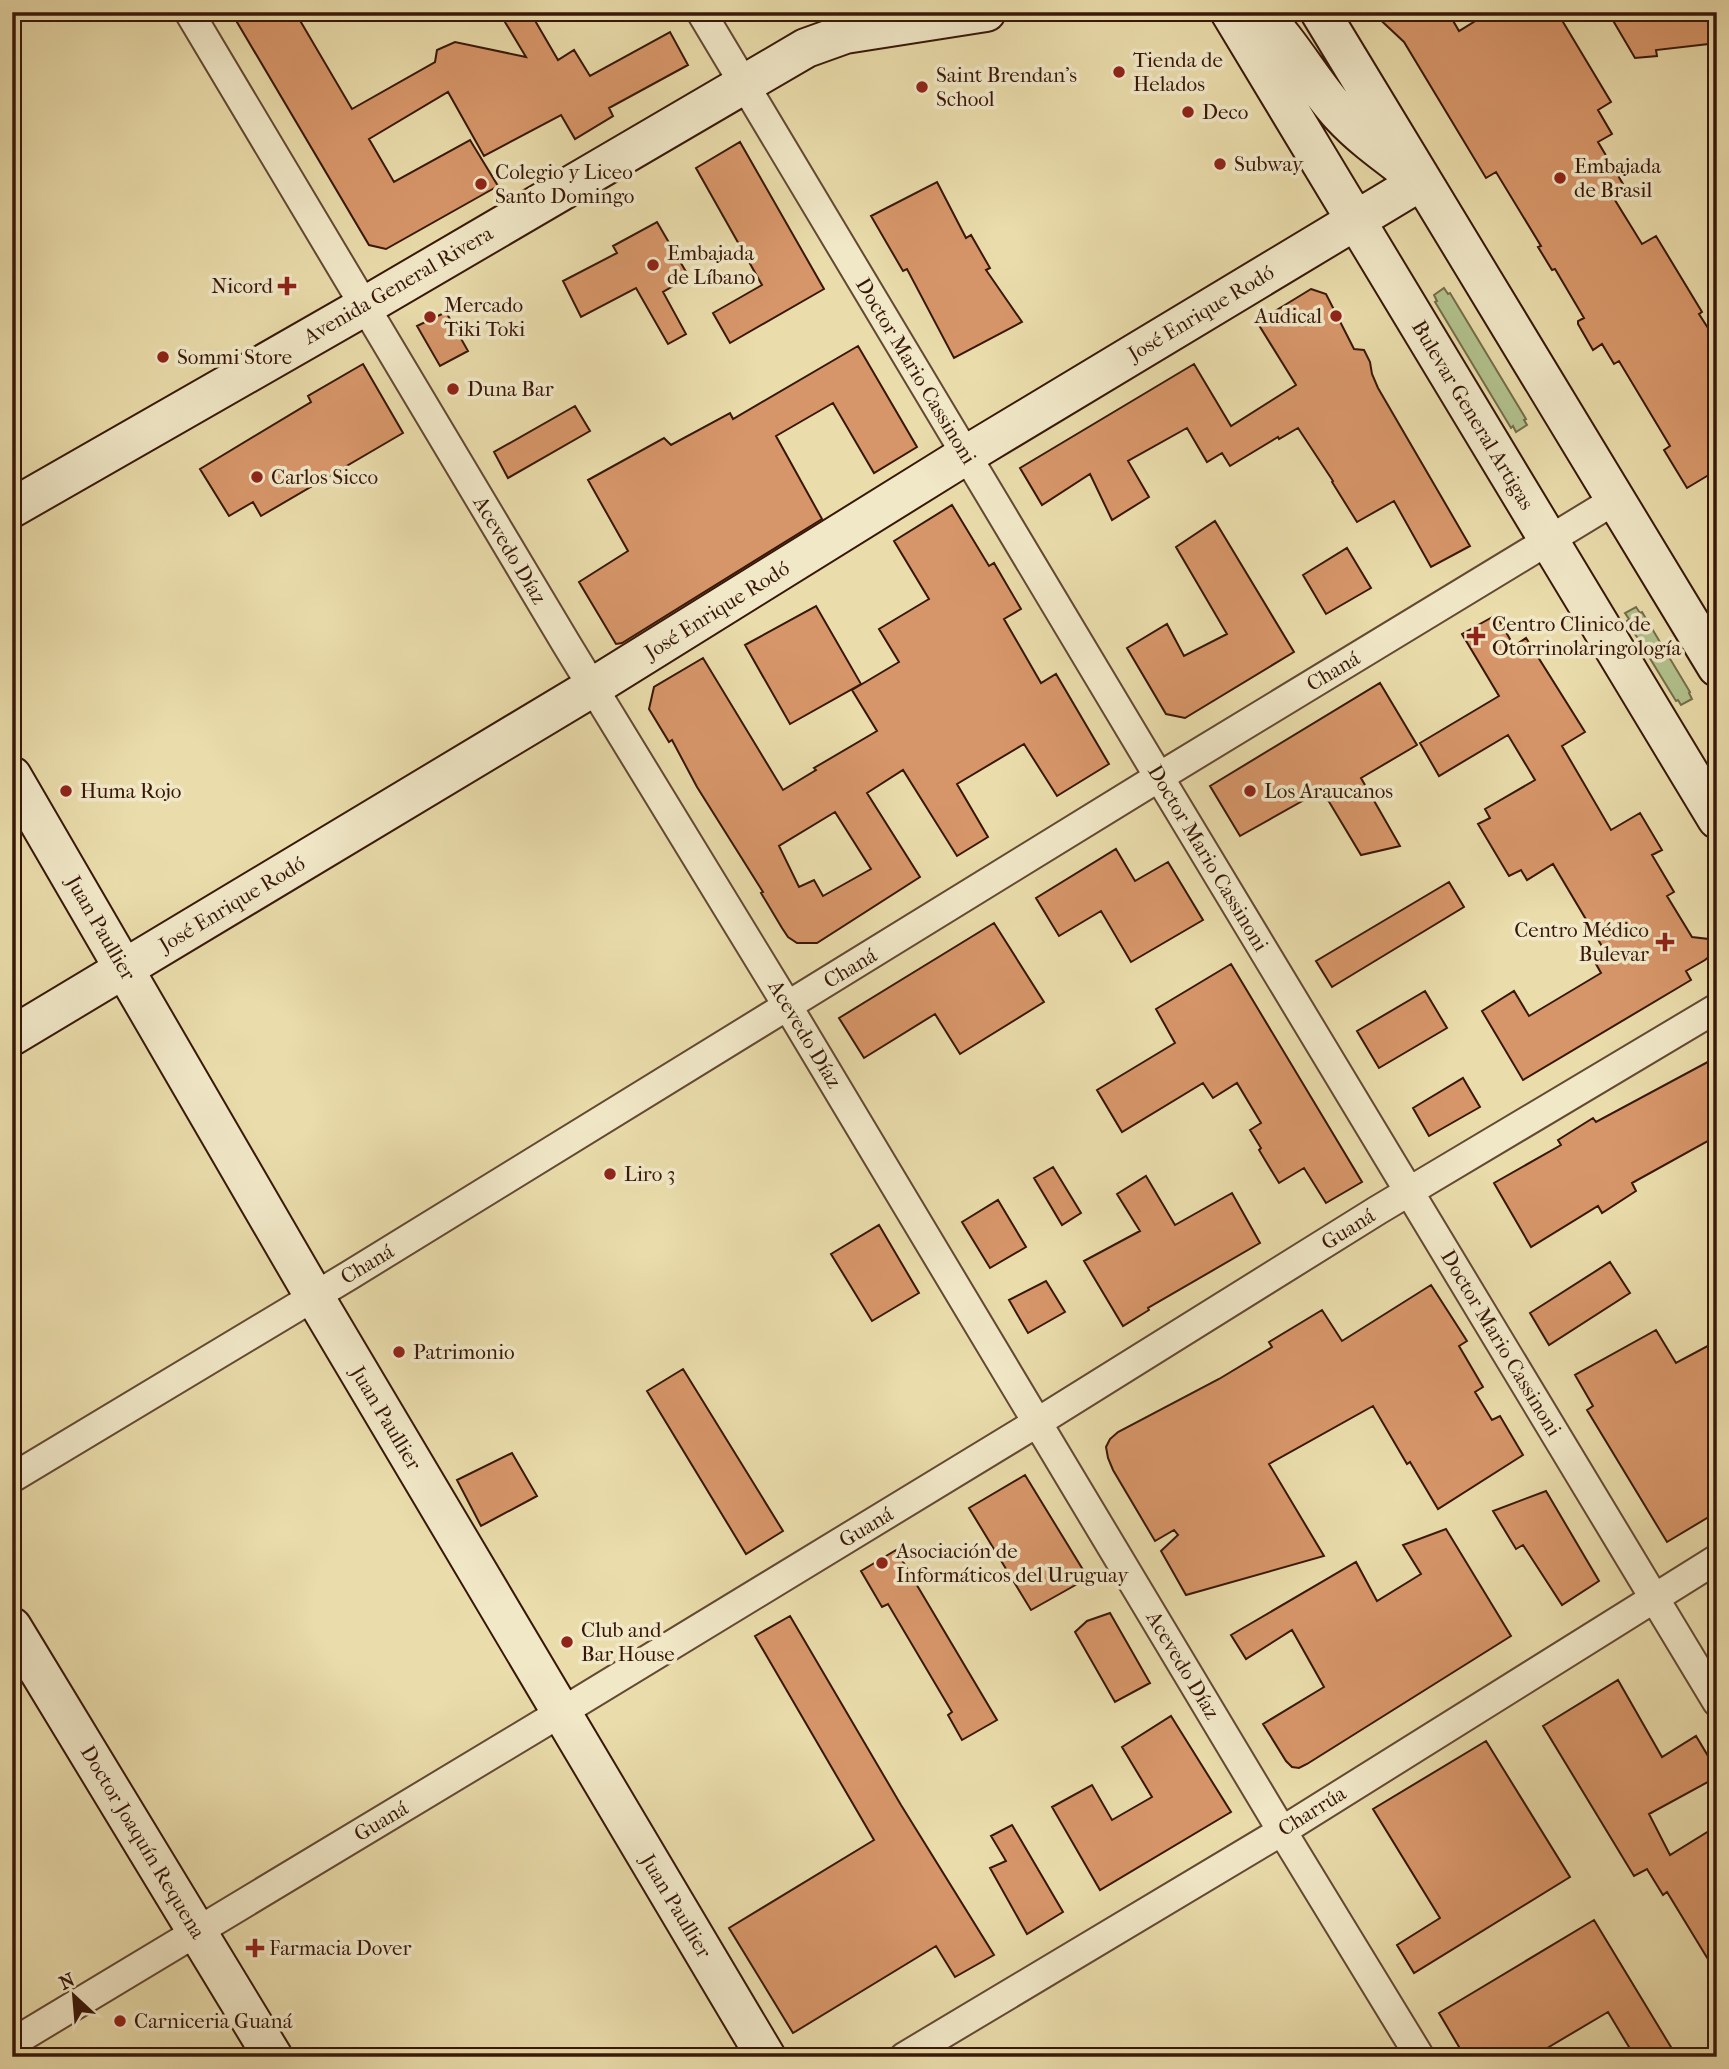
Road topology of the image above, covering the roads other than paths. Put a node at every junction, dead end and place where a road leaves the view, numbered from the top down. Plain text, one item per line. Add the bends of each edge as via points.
1 (189, 12) edge
2 (701, 12) edge
3 (986, 12) edge
4 (1230, 12) edge
5 (1260, 12) edge
6 (1320, 12) edge
7 (744, 83) junction
8 (1421, 181) junction
9 (1355, 219) junction
10 (365, 306) junction
11 (966, 455) junction
12 (1615, 499) junction
13 (12, 508) edge
14 (1548, 540) junction
15 (1717, 667) edge
16 (593, 687) junction
17 (12, 776) edge
18 (1159, 777) junction
19 (1717, 819) edge
20 (125, 969) junction
21 (787, 1005) junction
22 (1717, 1008) edge
23 (12, 1037) edge
24 (1409, 1192) junction
25 (314, 1296) junction
26 (1038, 1422) junction
27 (12, 1478) edge
28 (1717, 1559) edge
29 (1654, 1598) junction
30 (12, 1627) edge
31 (1717, 1702) edge
32 (561, 1713) junction
33 (1282, 1831) junction
34 (197, 1931) junction
35 (12, 2043) edge
36 (273, 2057) edge
37 (766, 2057) edge
38 (904, 2057) edge
39 (1420, 2057) edge

1 - 10 street, Acevedo Díaz
2 - 7 street, Doctor Mario Cassinoni
3 - 7 street, Avenida General Rivera via 845,34 807,48
4 - 9 street, Bulevar General Artigas
5 - 8 street via 1355,130
6 - 8 street
7 - 10 street, Avenida General Rivera
7 - 11 street, Doctor Mario Cassinoni
8 - 9 street, José Enrique Rodó
8 - 12 street
9 - 11 street, José Enrique Rodó
9 - 14 street, Bulevar General Artigas
10 - 13 street, Avenida General Rivera
10 - 16 street, Acevedo Díaz
11 - 16 street, José Enrique Rodó
11 - 18 street, Doctor Mario Cassinoni
12 - 14 street, Chaná
12 - 15 street
14 - 18 street, Chaná
14 - 19 street, Bulevar General Artigas
16 - 20 street, José Enrique Rodó
16 - 21 street, Acevedo Díaz
17 - 20 street, Juan Paullier
18 - 21 street, Chaná
18 - 24 street, Doctor Mario Cassinoni
20 - 23 street, José Enrique Rodó
20 - 25 street, Juan Paullier
21 - 25 street, Chaná
21 - 26 street, Acevedo Díaz
22 - 24 street, Guaná
24 - 26 street, Guaná
24 - 29 street, Doctor Mario Cassinoni
25 - 27 street, Chaná
25 - 32 street, Juan Paullier
26 - 32 street, Guaná
26 - 33 street, Acevedo Díaz
28 - 29 street, Charrúa
29 - 31 street, Doctor Mario Cassinoni
29 - 33 street, Charrúa
30 - 34 street, Doctor Joaquín Requena
32 - 34 street, Guaná
32 - 37 street, Juan Paullier
33 - 38 street, Charrúa
33 - 39 street, Acevedo Díaz
34 - 35 street, Guaná
34 - 36 street, Doctor Joaquín Requena

